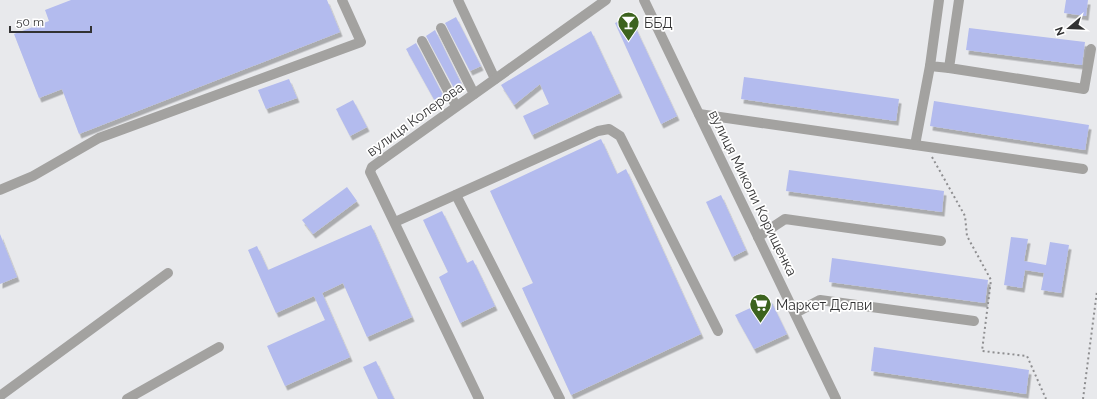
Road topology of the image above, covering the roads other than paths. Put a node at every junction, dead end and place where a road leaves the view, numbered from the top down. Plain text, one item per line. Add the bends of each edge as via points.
1 (342, 0) edge
2 (458, 0) edge
3 (606, 0) edge
4 (939, 0) edge
5 (959, 0) edge
6 (648, 2) edge
7 (441, 28) dead end
8 (422, 41) dead end
9 (1091, 49) dead end
10 (930, 66) junction
11 (949, 68) junction
12 (495, 79) junction
13 (474, 94) junction
14 (456, 106) junction
15 (699, 114) junction
16 (915, 145) junction
17 (1083, 169) dead end
18 (0, 190) edge
19 (456, 196) junction
20 (394, 222) junction
21 (758, 236) junction
22 (941, 241) dead end
23 (168, 273) dead end
24 (795, 313) junction
25 (974, 321) dead end
26 (718, 331) dead end
27 (219, 347) dead end
28 (0, 396) edge
29 (128, 399) edge
30 (479, 399) edge
31 (560, 399) edge
32 (836, 399) edge

1 - 18 street via 361,42 99,138 33,176
2 - 12 street
3 - 12 street, вулиця Колерова
4 - 10 street
5 - 11 street
6 - 15 street, вулиця Миколи Корищенка
7 - 13 street
8 - 14 street
9 - 11 street via 1084,89
10 - 11 street
10 - 16 street
12 - 13 street, вулиця Колерова
13 - 14 street, вулиця Колерова
14 - 20 street, вулиця Колерова via 372,167 370,172
15 - 16 street
15 - 21 street, вулиця Миколи Корищенка
16 - 17 street
19 - 20 street
19 - 26 street via 598,131 609,129 620,136
19 - 31 street
20 - 30 street, вулиця Колерова
21 - 22 street via 785,220
21 - 24 street, вулиця Миколи Корищенка
23 - 28 street
24 - 25 street via 820,300
24 - 32 street, вулиця Миколи Корищенка
27 - 29 street

